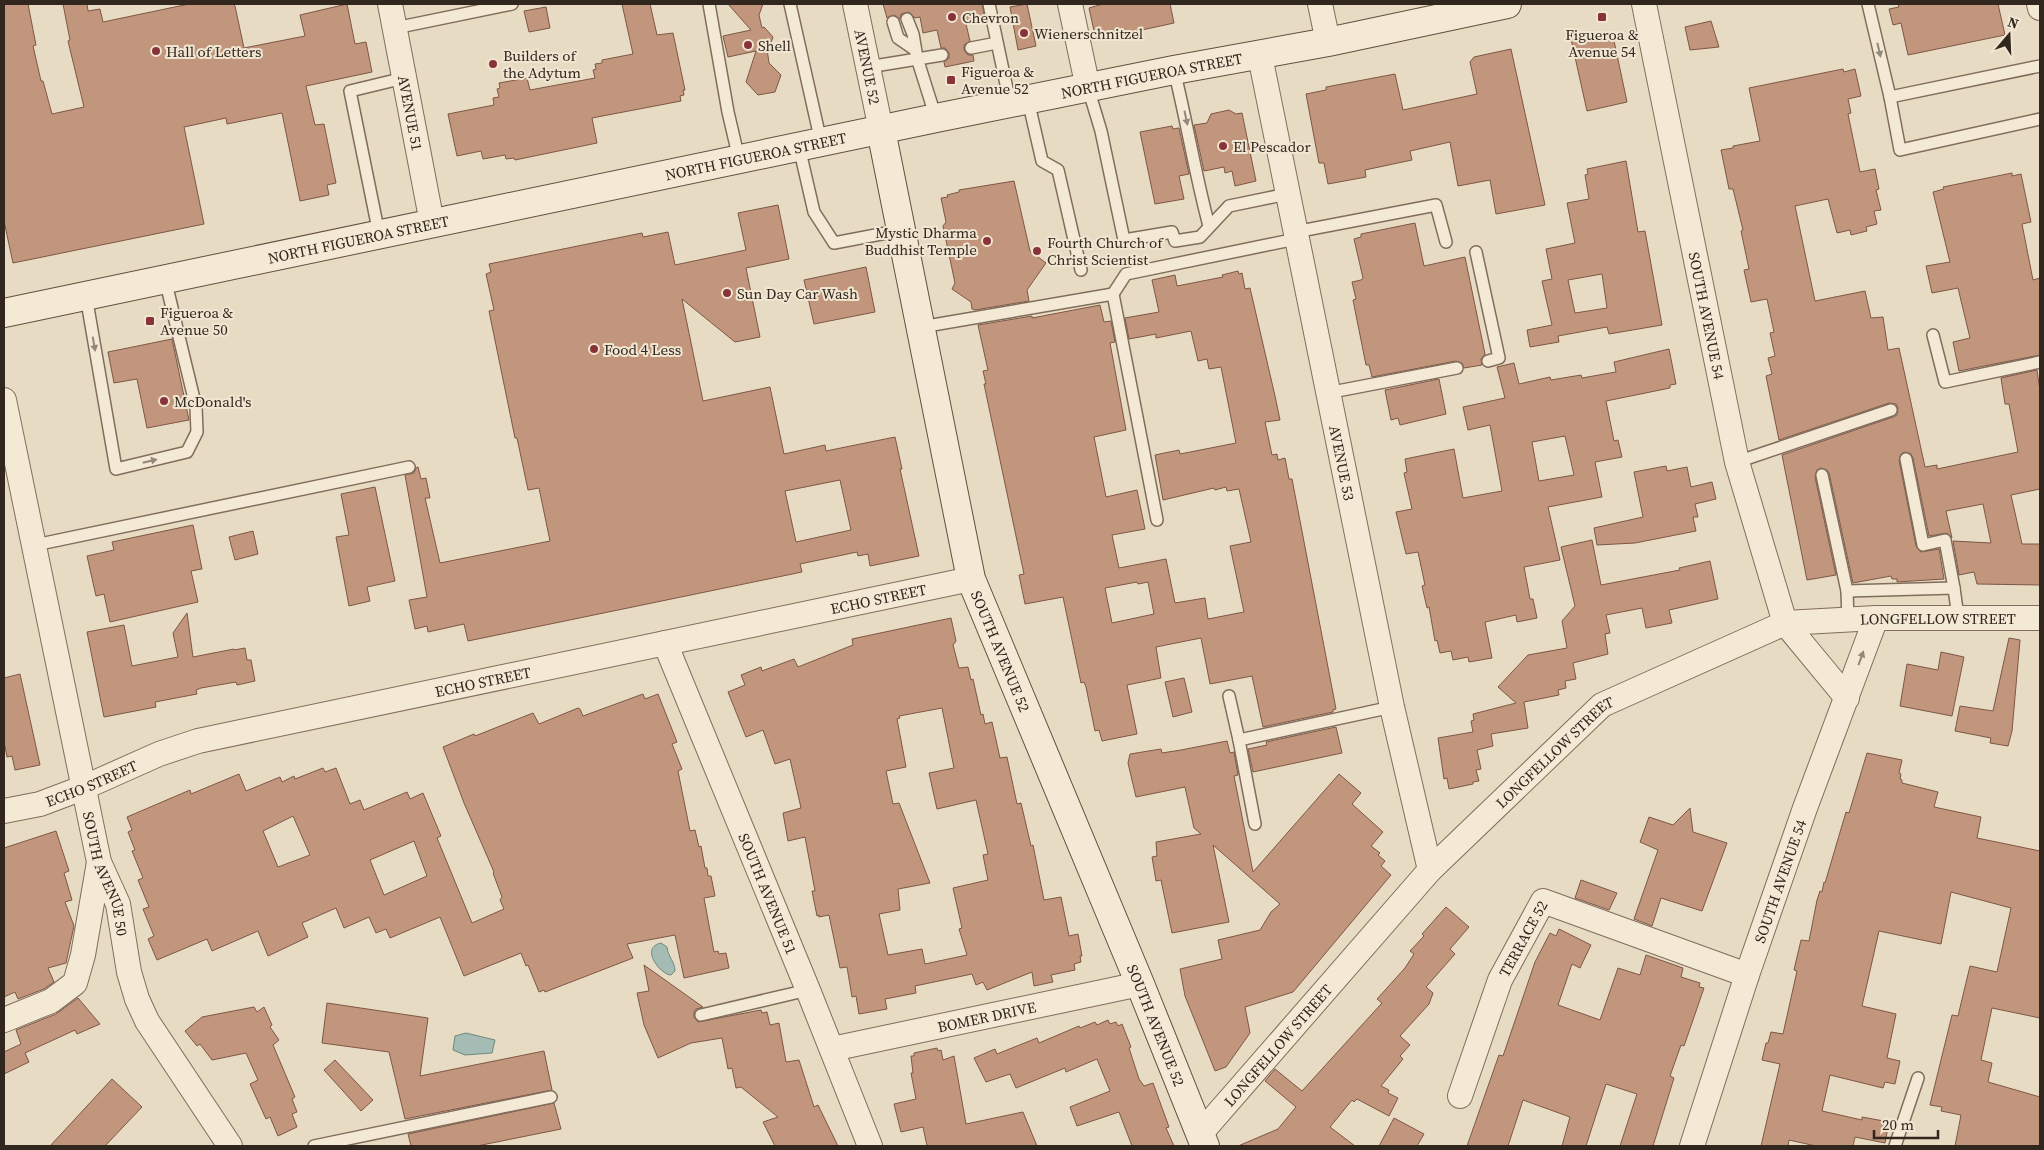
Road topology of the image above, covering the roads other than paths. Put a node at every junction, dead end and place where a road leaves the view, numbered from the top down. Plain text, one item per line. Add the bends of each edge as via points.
1 (390, 4) edge
2 (512, 4) edge
3 (709, 4) edge
4 (790, 4) edge
5 (855, 4) edge
6 (989, 4) edge
7 (1070, 4) edge
8 (1320, 4) edge
9 (1507, 4) edge
10 (1644, 4) edge
11 (1868, 4) edge
12 (2039, 4) edge
13 (2040, 8) edge
14 (907, 19) dead end
15 (893, 22) dead end
16 (395, 28) junction
17 (1328, 42) junction
18 (998, 44) junction
19 (971, 48) dead end
20 (915, 54) junction
21 (942, 55) dead end
22 (1260, 56) junction
23 (2040, 66) edge
24 (868, 67) junction
25 (1174, 70) junction
26 (404, 78) junction
27 (1088, 88) junction
28 (1890, 97) junction
29 (1019, 102) junction
30 (936, 118) junction
31 (2040, 120) edge
32 (881, 130) junction
33 (810, 145) junction
34 (739, 160) junction
35 (1287, 194) junction
36 (432, 223) junction
37 (1209, 226) junction
38 (902, 230) junction
39 (379, 234) junction
40 (1296, 235) junction
41 (1446, 242) dead end
42 (1476, 252) dead end
43 (1081, 270) dead end
44 (165, 279) junction
45 (1113, 294) junction
46 (86, 296) junction
47 (4, 313) edge
48 (921, 327) junction
49 (1934, 335) dead end
50 (1488, 360) dead end
51 (2040, 362) edge
52 (1457, 368) dead end
53 (1327, 393) junction
54 (4, 400) edge
55 (1891, 410) dead end
56 (1906, 459) dead end
57 (1737, 462) junction
58 (409, 467) dead end
59 (1822, 476) dead end
60 (1157, 520) dead end
61 (34, 545) junction
62 (971, 579) junction
63 (1954, 588) junction
64 (1847, 591) junction
65 (1958, 617) junction
66 (1876, 618) junction
67 (2040, 618) edge
68 (1848, 620) junction
69 (1786, 623) junction
70 (665, 643) junction
71 (1229, 696) dead end
72 (1847, 698) junction
73 (1392, 707) junction
74 (1239, 740) junction
75 (85, 787) junction
76 (4, 811) edge
77 (1255, 824) dead end
78 (99, 862) junction
79 (1430, 870) junction
80 (1748, 975) junction
81 (1140, 984) junction
82 (808, 990) junction
83 (701, 1014) dead end
84 (4, 1020) edge
85 (832, 1049) junction
86 (1918, 1078) dead end
87 (1460, 1096) dead end
88 (551, 1097) dead end
89 (1203, 1140) edge
90 (230, 1146) edge
91 (314, 1146) edge
92 (870, 1146) edge
93 (1692, 1146) edge
94 (1895, 1146) edge

1 - 16 street, AVENUE 51
2 - 16 lane
3 - 34 lane
4 - 33 lane
5 - 24 street, AVENUE 52
6 - 18 lane
7 - 27 street
8 - 17 street
9 - 17 main road, NORTH FIGUEROA STREET
10 - 57 street, SOUTH AVENUE 54
11 -> 28 lane
12 - 13 street
14 - 20 lane via 914,34
15 - 20 lane via 898,38
16 - 26 street, AVENUE 51
17 - 22 main road, NORTH FIGUEROA STREET
18 - 19 lane
18 - 29 lane
20 - 21 lane
20 - 24 lane
20 - 30 lane
22 - 25 main road, NORTH FIGUEROA STREET
22 - 35 street, AVENUE 53
23 - 28 lane
24 - 32 street, AVENUE 52
25 - 27 main road, NORTH FIGUEROA STREET
25 -> 37 lane
26 - 36 street, AVENUE 51
26 - 39 lane via 350,91
27 - 29 main road, NORTH FIGUEROA STREET
27 - 37 lane via 1101,131 1124,240 1172,232 1175,241 1200,237
28 - 31 lane via 1900,150
29 - 30 main road, NORTH FIGUEROA STREET
29 - 43 lane via 1042,161 1058,170
30 - 32 main road, NORTH FIGUEROA STREET
32 - 33 main road, NORTH FIGUEROA STREET
32 - 38 main road, SOUTH AVENUE 52
33 - 34 main road, NORTH FIGUEROA STREET
33 - 38 lane via 814,212 834,242
34 - 36 main road, NORTH FIGUEROA STREET
35 - 37 lane via 1229,206
35 - 40 street, AVENUE 53
36 - 39 main road, NORTH FIGUEROA STREET
38 - 48 main road, SOUTH AVENUE 52
39 - 44 main road, NORTH FIGUEROA STREET
40 - 41 lane via 1436,205
40 - 45 lane via 1126,274
40 - 53 street, AVENUE 53
42 - 50 lane via 1499,358
44 - 46 main road, NORTH FIGUEROA STREET
46 -> 44 lane via 116,469 187,452 196,432 196,407
45 - 48 lane
45 - 60 lane
46 - 47 main road, NORTH FIGUEROA STREET
48 - 62 main road, SOUTH AVENUE 52
49 - 51 lane via 1945,382
52 - 53 lane
53 - 73 street, AVENUE 53
54 - 61 street, SOUTH AVENUE 50
55 - 57 lane
56 - 63 lane via 1923,544 1945,540
57 - 69 street, SOUTH AVENUE 54
58 - 61 lane
59 - 64 lane
61 - 75 street, SOUTH AVENUE 50
62 - 70 street, ECHO STREET
62 - 81 main road, SOUTH AVENUE 52
63 - 64 lane
63 - 65 lane
64 - 68 lane
65 - 66 street, LONGFELLOW STREET
65 - 67 street, LONGFELLOW STREET
66 - 68 street, LONGFELLOW STREET
72 -> 66 street, SOUTH AVENUE 54
68 - 69 street, LONGFELLOW STREET
69 - 72 street
69 - 79 street, LONGFELLOW STREET via 1602,705
70 - 75 street, ECHO STREET via 198,741 159,754
70 - 82 street, SOUTH AVENUE 51
71 - 74 lane
72 - 80 street, SOUTH AVENUE 54 via 1805,808
73 - 74 lane
73 - 79 street, AVENUE 53
74 - 77 lane
75 - 76 street, ECHO STREET via 40,804
75 - 78 street, SOUTH AVENUE 50
78 - 84 street via 75,983 50,1001
78 - 90 street, SOUTH AVENUE 50 via 118,904 129,972 147,1021
79 - 89 street, LONGFELLOW STREET
80 - 87 street, TERRACE 52 via 1543,901 1500,980
80 - 93 street, SOUTH AVENUE 54
81 - 85 street, BOMER DRIVE
81 - 89 main road, SOUTH AVENUE 52
82 - 83 lane
82 - 85 street, SOUTH AVENUE 51
85 - 92 street, SOUTH AVENUE 51
86 - 94 lane
88 - 91 lane

